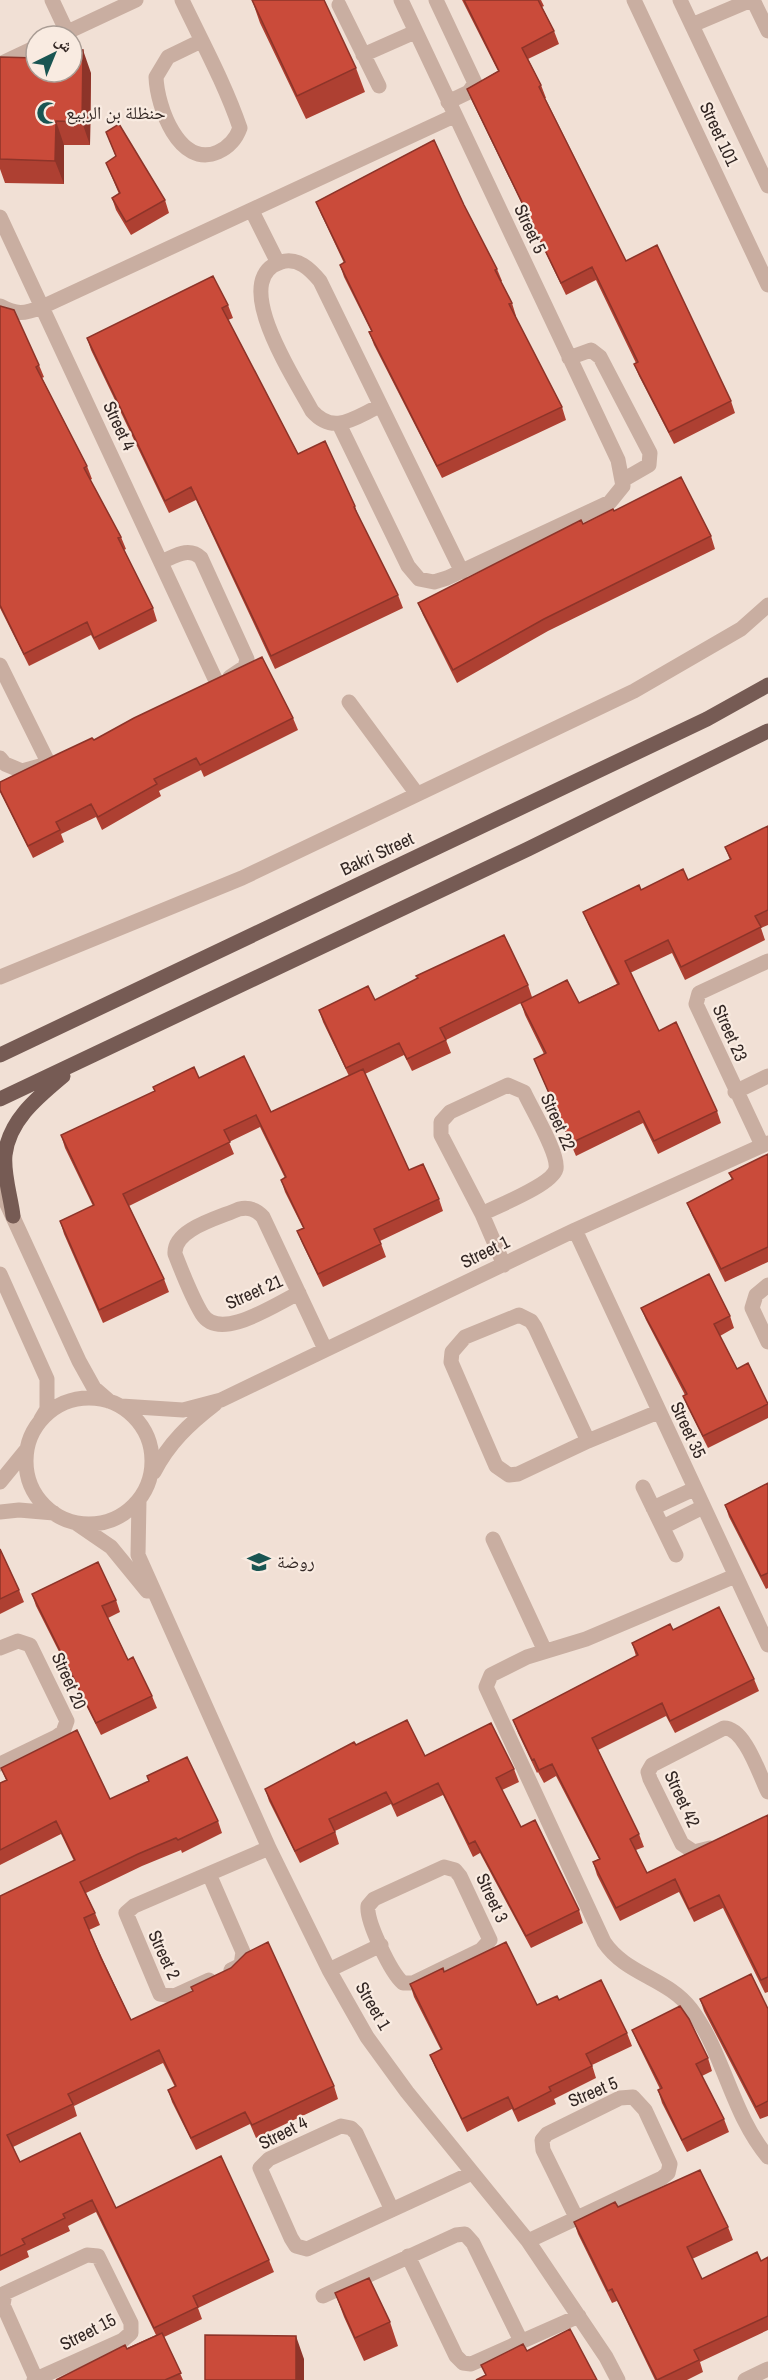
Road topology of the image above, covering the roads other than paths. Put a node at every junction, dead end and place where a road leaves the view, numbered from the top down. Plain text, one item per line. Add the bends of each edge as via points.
1 (52, 0) edge
2 (136, 0) edge
3 (182, 0) edge
4 (401, 0) edge
5 (436, 0) edge
6 (634, 0) edge
7 (680, 0) edge
8 (752, 0) edge
9 (339, 4) dead end
10 (60, 24) edge
11 (84, 24) edge
12 (692, 26) junction
13 (768, 31) edge
14 (415, 32) junction
15 (201, 41) junction
16 (24, 53) edge
17 (363, 55) junction
18 (0, 64) edge
19 (379, 86) dead end
20 (451, 109) junction
21 (768, 186) edge
22 (252, 211) junction
23 (0, 217) edge
24 (278, 263) junction
25 (768, 285) edge
26 (0, 306) edge
27 (42, 307) junction
28 (569, 358) junction
29 (380, 406) junction
30 (339, 424) junction
31 (622, 480) junction
32 (161, 562) junction
33 (462, 572) junction
34 (768, 605) edge
35 (0, 665) edge
36 (217, 683) junction
37 (768, 685) edge
38 (200, 692) edge
39 (349, 702) dead end
40 (768, 731) edge
41 (0, 758) edge
42 (417, 794) junction
43 (768, 961) edge
44 (0, 977) edge
45 (0, 1055) edge
46 (81, 1061) junction
47 (768, 1076) edge
48 (735, 1092) junction
49 (0, 1099) edge
50 (765, 1144) edge
51 (0, 1189) edge
52 (482, 1214) junction
53 (13, 1216) junction
54 (575, 1230) junction
55 (504, 1265) junction
56 (0, 1274) edge
57 (768, 1285) edge
58 (299, 1293) junction
59 (768, 1342) edge
60 (325, 1349) junction
61 (220, 1400) junction
62 (115, 1404) junction
63 (658, 1412) junction
64 (36, 1426) junction
65 (588, 1441) junction
66 (27, 1449) junction
67 (149, 1480) junction
68 (0, 1482) edge
69 (643, 1487) dead end
70 (694, 1489) junction
71 (139, 1500) junction
72 (703, 1507) junction
73 (653, 1508) junction
74 (0, 1512) edge
75 (54, 1513) junction
76 (76, 1523) junction
77 (663, 1527) junction
78 (493, 1539) dead end
79 (676, 1555) dead end
80 (735, 1576) junction
81 (161, 1610) junction
82 (768, 1645) edge
83 (0, 1648) edge
84 (545, 1651) junction
85 (0, 1764) edge
86 (768, 1792) edge
87 (720, 1842) edge
88 (269, 1848) junction
89 (209, 1874) junction
90 (381, 1945) junction
91 (329, 1970) junction
92 (768, 2157) edge
93 (472, 2173) junction
94 (392, 2210) junction
95 (577, 2219) junction
96 (528, 2241) junction
97 (408, 2256) junction
98 (323, 2296) dead end
99 (579, 2316) junction
100 (521, 2341) junction
101 (768, 2369) edge
102 (35, 2380) edge
103 (618, 2380) edge
104 (745, 2380) edge

1 - 10 street
2 - 11 street
3 - 15 street
4 - 14 street, Street 5
5 - 20 street via 475,82
6 - 25 street, Street 101
7 - 12 street, Street 101
8 - 12 street
8 - 13 street
9 - 17 street
12 - 21 street, Street 101
14 - 17 street
14 - 20 street, Street 5
15 - 15 street via 240,128 228,146 201,155 189,151 165,118 156,77 168,57
16 - 18 street
17 - 19 street
20 - 22 street
20 - 28 street, Street 5
22 - 24 street
22 - 27 street
23 - 27 street, Street 4
24 - 29 street via 299,262 320,281
24 - 30 street via 260,281 264,316 312,411 323,422
26 - 27 street via 24,314
27 - 32 street, Street 4
28 - 31 street, Street 5 via 618,460
28 - 31 street via 585,351 597,352 650,453 649,465
29 - 30 street
29 - 33 street
30 - 33 street via 408,566 419,579 434,582
31 - 33 street via 623,486 610,502
32 - 36 street, Street 4
32 - 36 street via 187,552 195,553 205,565 247,659 245,667
34 - 42 street via 741,629 634,691
35 - 41 street via 53,760 22,771
36 - 38 street
37 - 45 main road, Bakri Street via 707,719
39 - 42 street
40 - 46 main road
42 - 44 street via 242,878
43 - 48 street, Street 23 via 705,989 696,998
46 - 49 main road
46 - 53 main road via 34,1100 16,1123 5,1155
47 - 48 street, Street 23
48 - 50 street, Street 23
50 - 54 street, Street 1
51 - 53 street
52 - 52 street, Street 22 via 441,1135 441,1122 450,1112 508,1085 517,1087 524,1092 554,1155 556,1168 548,1181
52 - 55 street, Street 22
53 - 62 street via 79,1361 94,1388
54 - 55 street, Street 1
54 - 63 street, Street 35
55 - 60 street, Street 1
56 - 64 street via 47,1379 47,1409
57 - 59 street via 752,1301
58 - 58 street, Street 21 via 263,1217 253,1209 239,1209 188,1232 174,1246 202,1316 214,1324 232,1325
58 - 60 street, Street 21
60 - 61 street, Street 1
61 - 62 street, Street 1 via 183,1410
61 - 67 street, Street 1 via 166,1448
62 - 64 street via 88,1398 68,1401 50,1411
62 - 67 street via 137,1420 148,1438 152,1459
63 - 65 street
63 - 70 street, Street 35
64 - 66 street
65 - 65 street via 518,1474 502,1472 453,1372 452,1352 457,1343 512,1316 531,1321
66 - 68 street
66 - 75 street via 31,1485 40,1501
67 - 71 street
69 - 73 street
70 - 72 street, Street 35
70 - 73 street
71 - 76 street via 111,1520
71 - 81 street, Street 1 via 138,1555
72 - 77 street
72 - 80 street, Street 35
73 - 77 street
74 - 75 street
75 - 76 street
76 - 81 street, Street 1 via 111,1547
77 - 79 street
78 - 84 street
80 - 82 street, Street 35
80 - 84 street via 586,1639
81 - 88 street, Street 1
83 - 85 street, Street 20 via 18,1641 30,1646 67,1727 56,1737
84 - 92 street via 491,1675 487,1693 604,1942 622,1964 672,1991 692,2010
86 - 87 street, Street 42 via 741,1735 732,1728 724,1728 652,1765 650,1779 682,1844 694,1852
88 - 89 street, Street 2
88 - 91 street, Street 1
89 - 89 street, Street 2 via 126,1912 157,1990 164,1996 174,1996 237,1967 243,1959
90 - 90 street, Street 3 via 367,1912 370,1902 444,1867 460,1876 490,1940 481,1950 407,1984 395,1975
90 - 91 street
91 - 93 street, Street 1 via 368,2037
93 - 94 street, Street 4
93 - 96 street, Street 1
94 - 94 street, Street 4 via 307,2249 301,2248 291,2238 260,2168 269,2159 346,2127 356,2133
95 - 95 street, Street 5 via 668,2173 670,2164 645,2110 633,2097 620,2098 542,2140 543,2150
95 - 96 street, Street 5
96 - 99 street, Street 1
97 - 98 street
97 - 100 street via 465,2234
97 - 100 street via 456,2356 463,2363 471,2364
99 - 100 street
99 - 103 street, Street 1
101 - 104 street
102 - 102 street, Street 15 via 131,2333 131,2323 98,2256 87,2254 4,2293 3,2305

